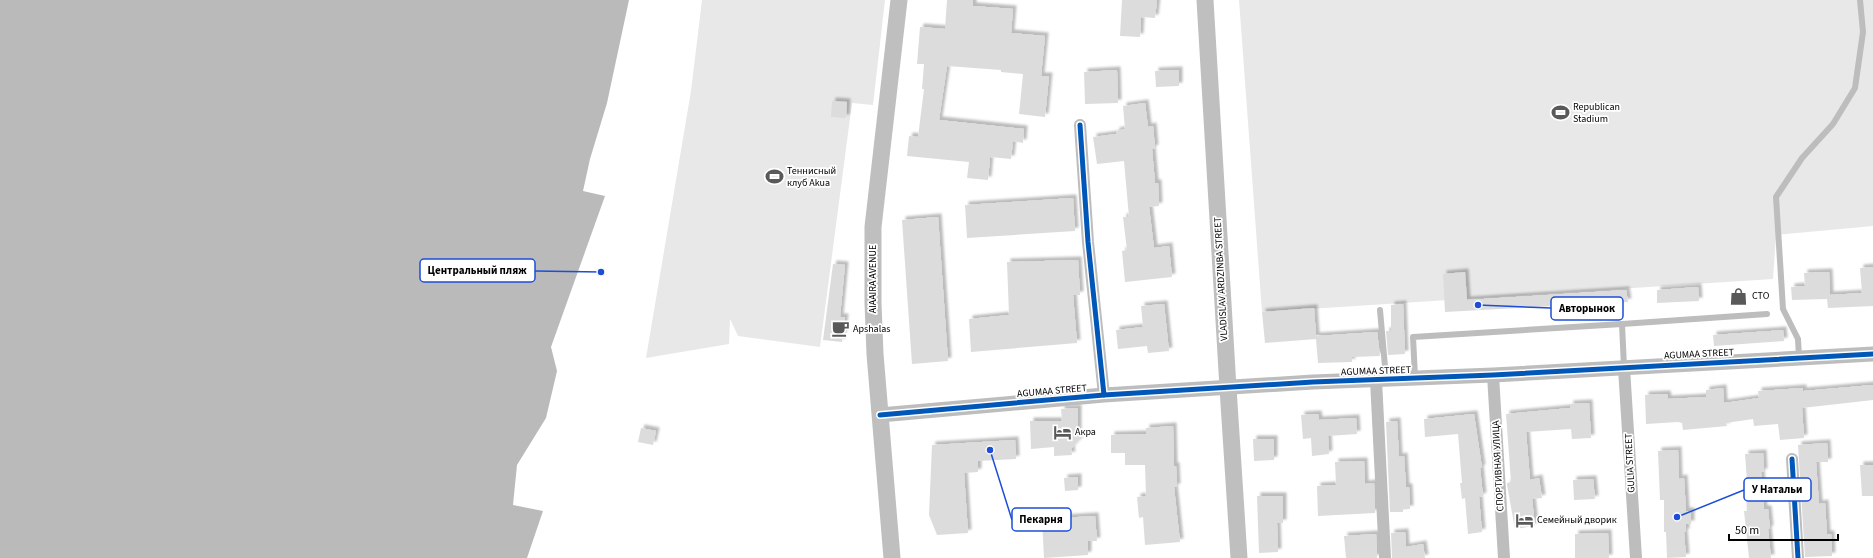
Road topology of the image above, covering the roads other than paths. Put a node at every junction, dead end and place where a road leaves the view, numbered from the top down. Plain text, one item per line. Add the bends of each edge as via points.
1 (899, 0) edge
2 (1205, 0) edge
3 (1860, 0) edge
4 (1080, 125) dead end
5 (1380, 310) dead end
6 (1767, 314) dead end
7 (1622, 324) junction
8 (1873, 354) edge
9 (1799, 357) junction
10 (1624, 368) junction
11 (1493, 375) junction
12 (1415, 378) junction
13 (1381, 380) junction
14 (1228, 388) junction
15 (1104, 395) junction
16 (880, 415) junction
17 (1792, 458) dead end
18 (892, 558) edge
19 (1239, 558) edge
20 (1385, 558) edge
21 (1504, 558) edge
22 (1636, 558) edge
23 (1798, 558) edge

1 - 16 main road, AIAAIRA AVENUE via 873,227 873,303
2 - 14 main road, VLADISLAV ARDZINBA STREET
3 - 9 lane via 1863,32 1855,88 1833,124 1802,158 1776,198 1783,309 1798,339
4 - 15 street via 1088,242
5 - 13 lane
6 - 7 lane
7 - 10 lane
7 - 12 lane via 1413,337
8 - 9 street, AGUMAA STREET
9 - 10 street, AGUMAA STREET
10 - 11 street, AGUMAA STREET
10 - 22 street, GULIA STREET
11 - 12 street, AGUMAA STREET
11 - 21 street, СПОРТИВНАЯ УЛИЦА
12 - 13 street, AGUMAA STREET
13 - 14 street, AGUMAA STREET
13 - 20 street
14 - 15 street, AGUMAA STREET
14 - 19 main road, VLADISLAV ARDZINBA STREET
15 - 16 street, AGUMAA STREET
16 - 18 main road, AIAAIRA AVENUE
17 - 23 street

